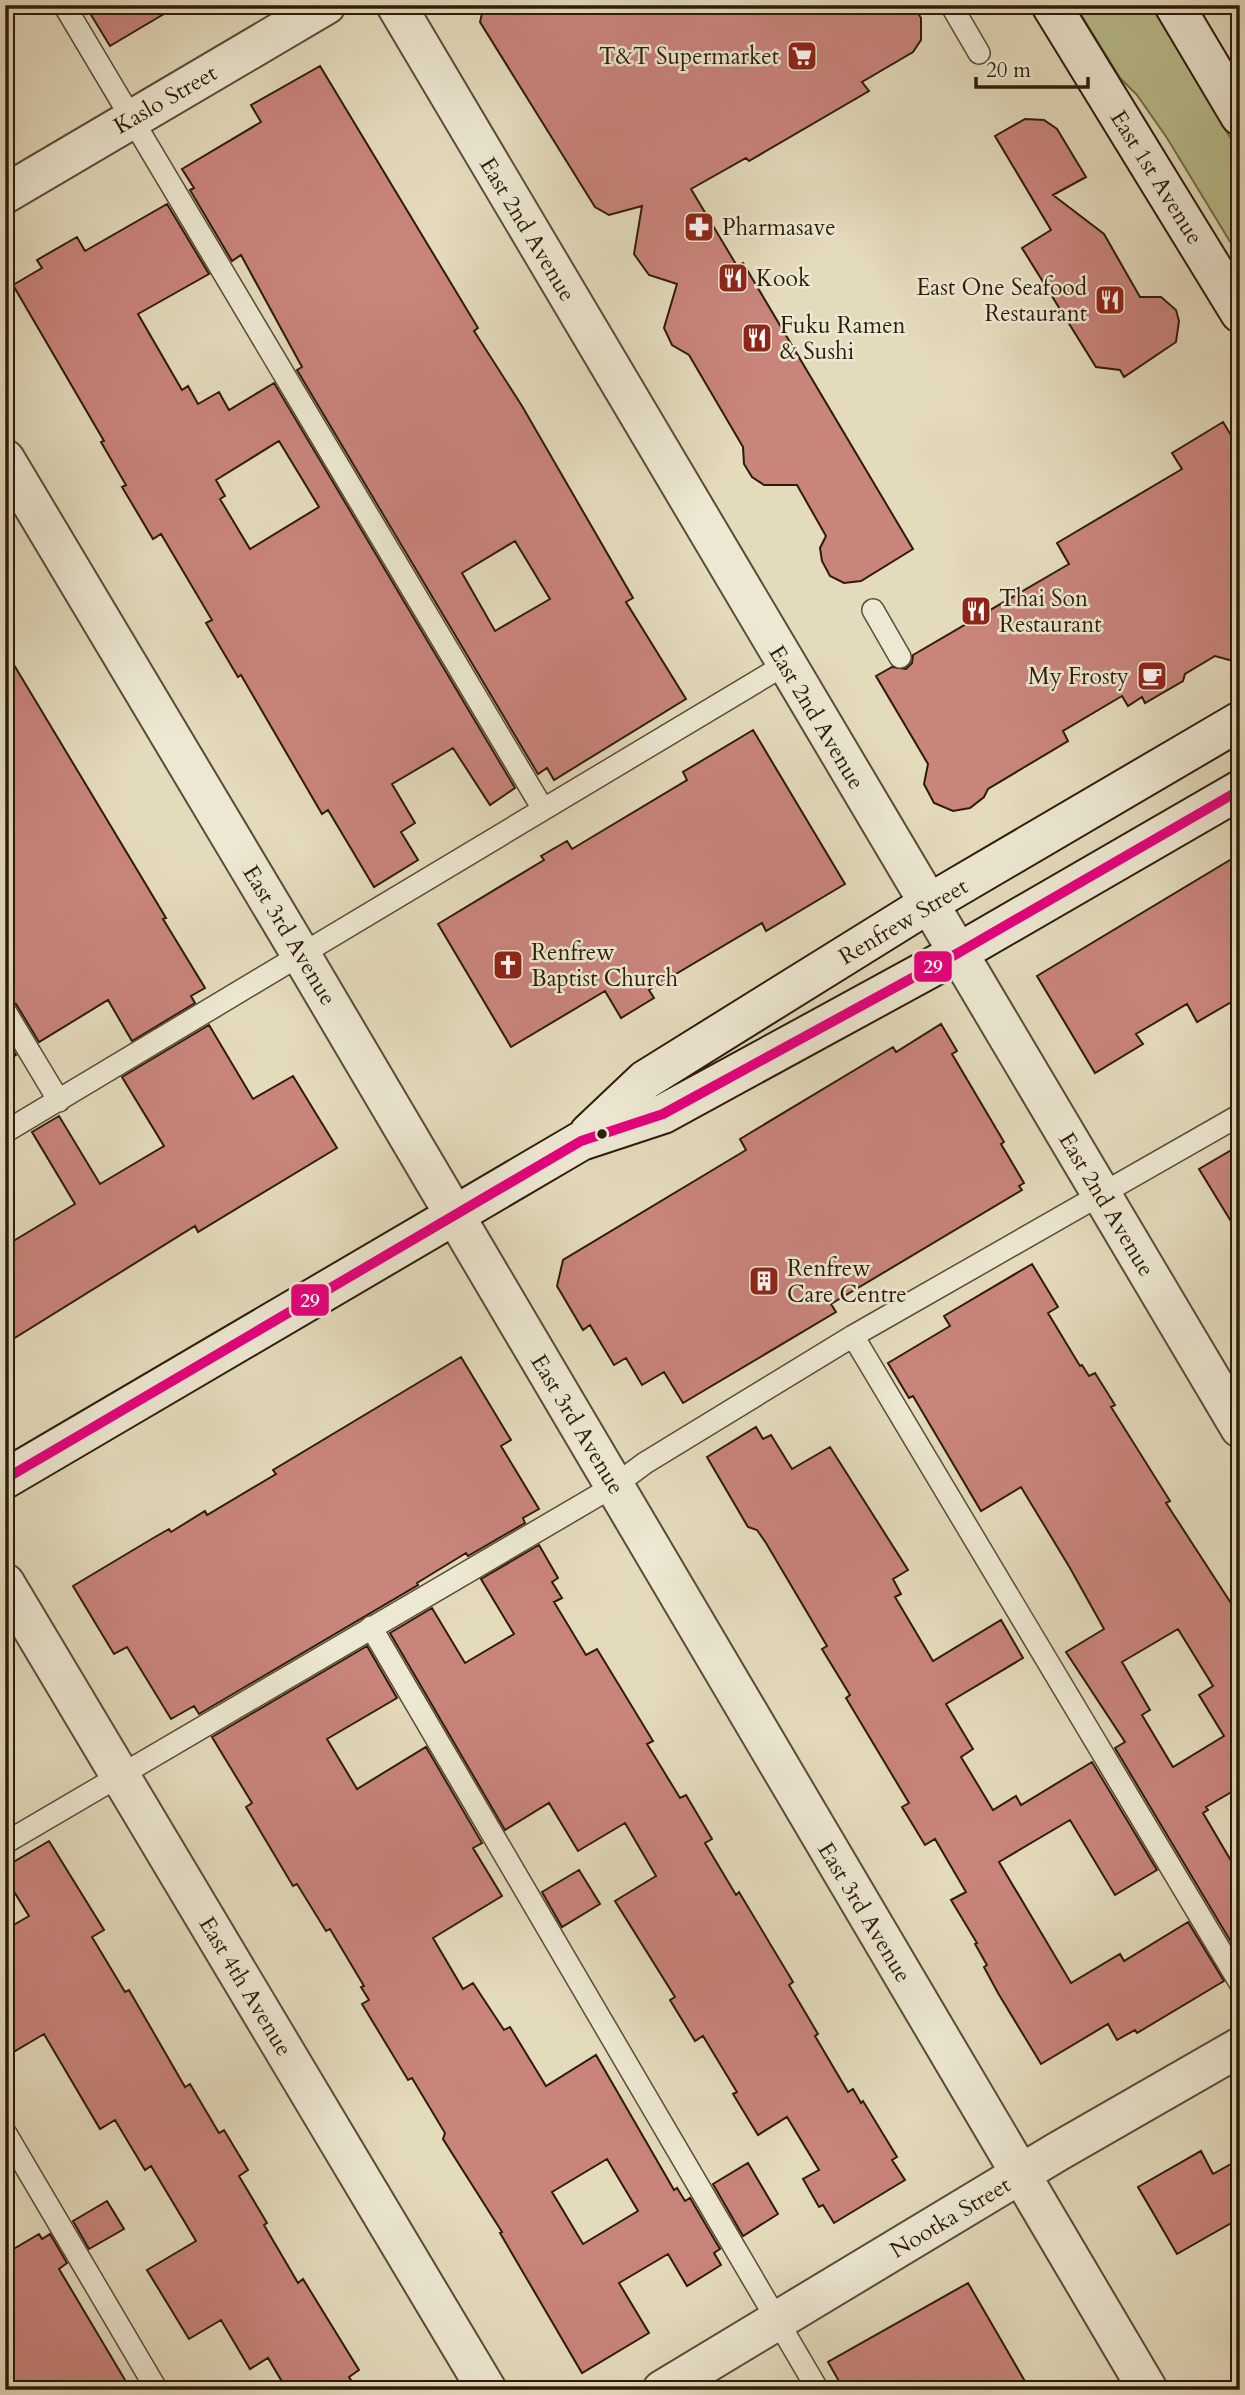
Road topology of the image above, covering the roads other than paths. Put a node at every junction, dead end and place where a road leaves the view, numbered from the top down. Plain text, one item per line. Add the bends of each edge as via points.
1 (64, 5) edge
2 (326, 5) edge
3 (396, 5) edge
4 (951, 5) edge
5 (1051, 5) edge
6 (1174, 5) edge
7 (979, 53) dead end
8 (1240, 116) edge
9 (132, 119) junction
10 (5, 194) edge
11 (1240, 313) edge
12 (5, 459) edge
13 (873, 610) dead end
14 (901, 657) dead end
15 (786, 664) junction
16 (1240, 721) edge
17 (1240, 790) edge
18 (543, 809) junction
19 (928, 904) junction
20 (300, 953) junction
21 (958, 953) junction
22 (5, 1011) edge
23 (59, 1101) junction
24 (1240, 1115) edge
25 (5, 1132) edge
26 (581, 1141) junction
27 (1101, 1194) junction
28 (454, 1215) junction
29 (853, 1336) junction
30 (1240, 1428) edge
31 (5, 1479) edge
32 (614, 1486) junction
33 (5, 1583) edge
34 (371, 1627) junction
35 (119, 1775) junction
36 (5, 1843) edge
37 (1240, 1983) edge
38 (1240, 2048) edge
39 (5, 2132) edge
40 (1020, 2174) junction
41 (778, 2322) junction
42 (157, 2390) edge
43 (487, 2390) edge
44 (662, 2390) edge
45 (818, 2390) edge
46 (1148, 2390) edge

1 - 9 lane
2 - 9 street, Kaslo Street
3 - 15 street, East 2nd Avenue
4 - 7 lane
5 - 11 street, East 1st Avenue
6 - 8 street
9 - 10 street, Kaslo Street
9 - 18 lane
12 - 20 street, East 3rd Avenue
13 - 14 lane
15 - 18 lane
15 - 19 street, East 2nd Avenue
16 - 19 street, Renfrew Street
17 - 21 street, Renfrew Street
18 - 20 lane
19 - 21 street, East 2nd Avenue
19 - 26 street, Renfrew Street via 645,1080
20 - 23 lane
20 - 28 street, East 3rd Avenue
21 - 26 street, Renfrew Street via 663,1114
21 - 27 street, East 2nd Avenue
22 - 23 lane
23 - 25 lane
24 - 27 lane
26 - 28 street, Renfrew Street
27 - 29 lane
27 - 30 street, East 2nd Avenue
28 - 31 street, Renfrew Street
28 - 32 street, East 3rd Avenue
29 - 32 lane via 645,1462
29 - 37 lane
32 - 34 lane
32 - 40 street, East 3rd Avenue
33 - 35 street, East 4th Avenue
34 - 35 lane
34 - 41 lane
35 - 36 lane
35 - 43 street, East 4th Avenue
38 - 40 street, Nootka Street
39 - 42 lane
40 - 41 street, Nootka Street
40 - 46 street, East 3rd Avenue
41 - 44 street, Nootka Street
41 - 45 lane

